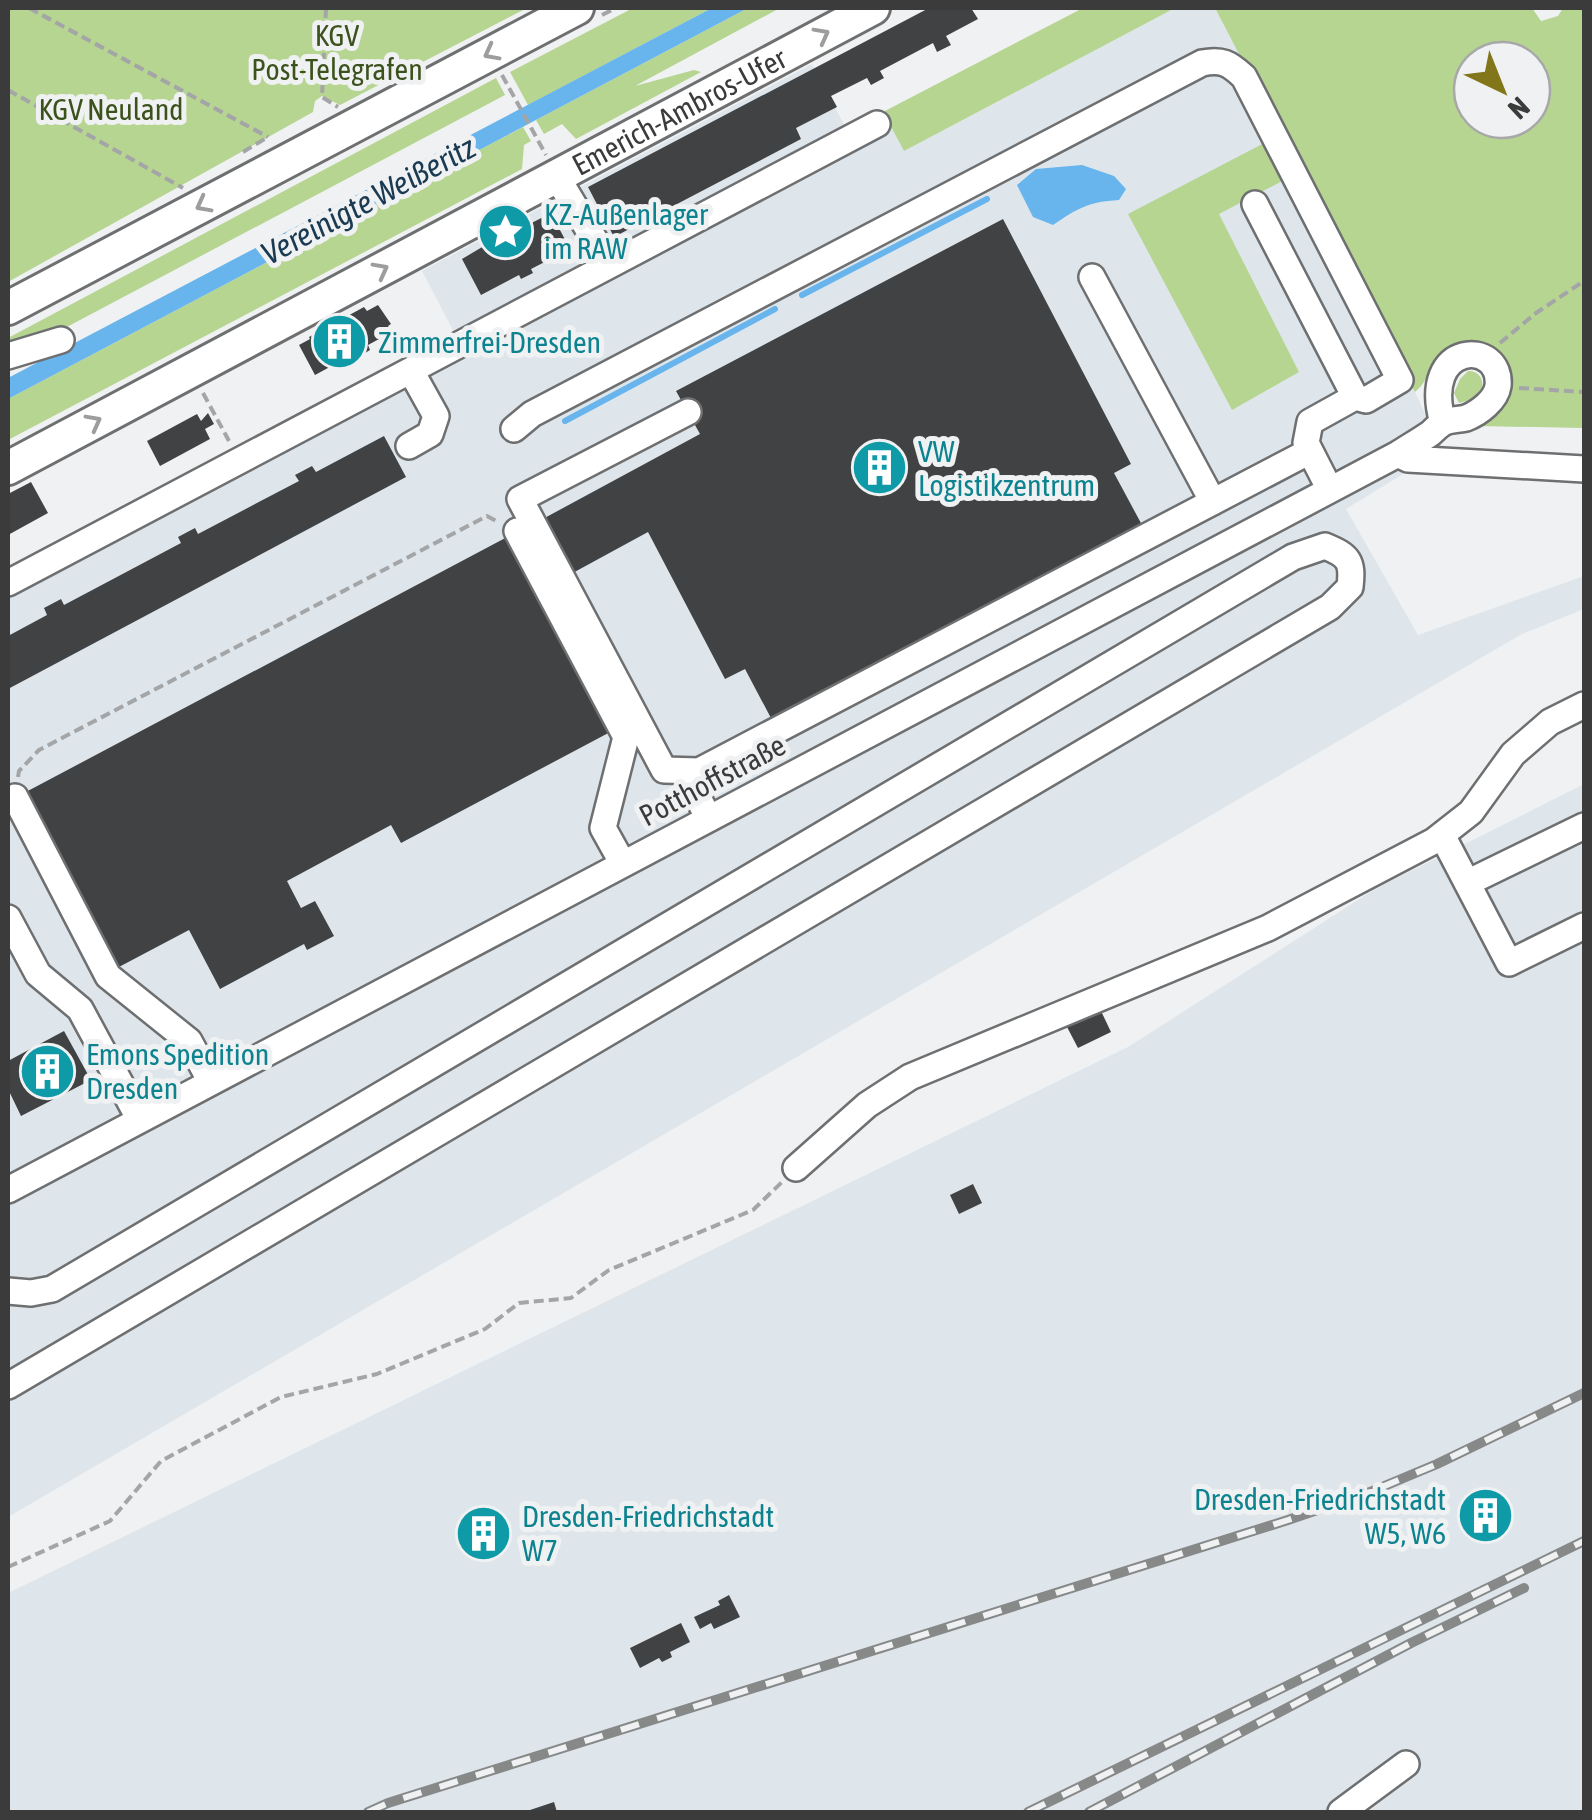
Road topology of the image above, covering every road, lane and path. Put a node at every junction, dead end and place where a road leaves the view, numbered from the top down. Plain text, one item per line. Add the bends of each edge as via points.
1 (29, 8) edge
2 (326, 8) edge
3 (577, 8) edge
4 (872, 8) edge
5 (501, 72) dead end
6 (8, 90) edge
7 (335, 104) dead end
8 (877, 124) dead end
9 (268, 137) dead end
10 (552, 166) junction
11 (182, 185) dead end
12 (1255, 204) dead end
13 (609, 264) junction
14 (1092, 277) dead end
15 (1584, 280) edge
16 (8, 308) edge
17 (61, 340) dead end
18 (8, 356) edge
19 (1486, 358) junction
20 (191, 371) junction
21 (411, 371) junction
22 (1498, 388) junction
23 (1584, 392) edge
24 (1355, 398) junction
25 (688, 412) dead end
26 (1444, 422) junction
27 (514, 429) dead end
28 (409, 446) dead end
29 (1310, 451) junction
30 (1398, 454) junction
31 (240, 462) junction
32 (8, 468) edge
33 (1584, 469) edge
34 (1330, 490) junction
35 (1213, 502) junction
36 (517, 531) joint
37 (8, 584) edge
38 (1584, 704) edge
39 (699, 771) junction
40 (15, 797) joint
41 (709, 819) junction
42 (1584, 826) edge
43 (1442, 835) junction
44 (623, 864) junction
45 (1467, 883) junction
46 (8, 918) edge
47 (1584, 926) edge
48 (211, 1082) junction
49 (140, 1120) junction
50 (796, 1168) joint
51 (8, 1190) edge
52 (8, 1291) edge
53 (8, 1386) edge
54 (8, 1567) edge
55 (1406, 1764) dead end
56 (1341, 1812) edge

1 - 9 path
2 - 7 path via 322,97
3 -> 16 main road
10 -> 4 main road, Emerich-Ambros-Ufer
5 - 10 path
6 - 11 path
8 - 13 street
10 - 13 street
20 -> 10 main road, Emerich-Ambros-Ufer
12 - 24 street
13 - 21 street
14 - 35 street
15 - 19 path
17 - 18 street
19 - 22 street via 1496,369
19 - 26 street via 1470,354 1444,369 1438,386
20 - 31 path
32 -> 20 main road, Emerich-Ambros-Ufer
21 - 28 street via 436,416 430,434
21 - 31 street
22 - 23 path
22 - 26 street, Potthoffstraße via 1488,405
24 - 27 street via 1366,400 1400,380 1244,78 1217,60
24 - 29 street via 1310,422
25 - 39 street via 520,499 664,770
26 - 30 street, Potthoffstraße
29 - 34 street
29 - 35 street
30 - 33 street via 1408,460
30 - 34 street, Potthoffstraße
31 - 37 street
34 - 41 street, Potthoffstraße
35 - 39 street
36 - 40 path via 486,516 39,750 20,772
36 - 44 street via 626,737 603,828
38 - 43 street via 1513,754 1472,812
39 - 41 street via 694,790
40 - 48 street via 108,976 189,1040
41 - 44 street, Potthoffstraße
42 - 45 street
43 - 45 street
43 - 50 street via 1268,928 910,1077
44 - 48 street, Potthoffstraße
45 - 47 street via 1510,963
46 - 49 street via 38,974 80,1009
48 - 49 street, Potthoffstraße
49 - 51 street, Potthoffstraße
50 - 54 path via 753,1210 609,1270 571,1298 519,1304 485,1328 377,1374 281,1397 162,1462 110,1522
52 - 53 street via 52,1289 1294,557 1325,546 1343,553 1352,568 1350,587 1330,607
55 - 56 street

